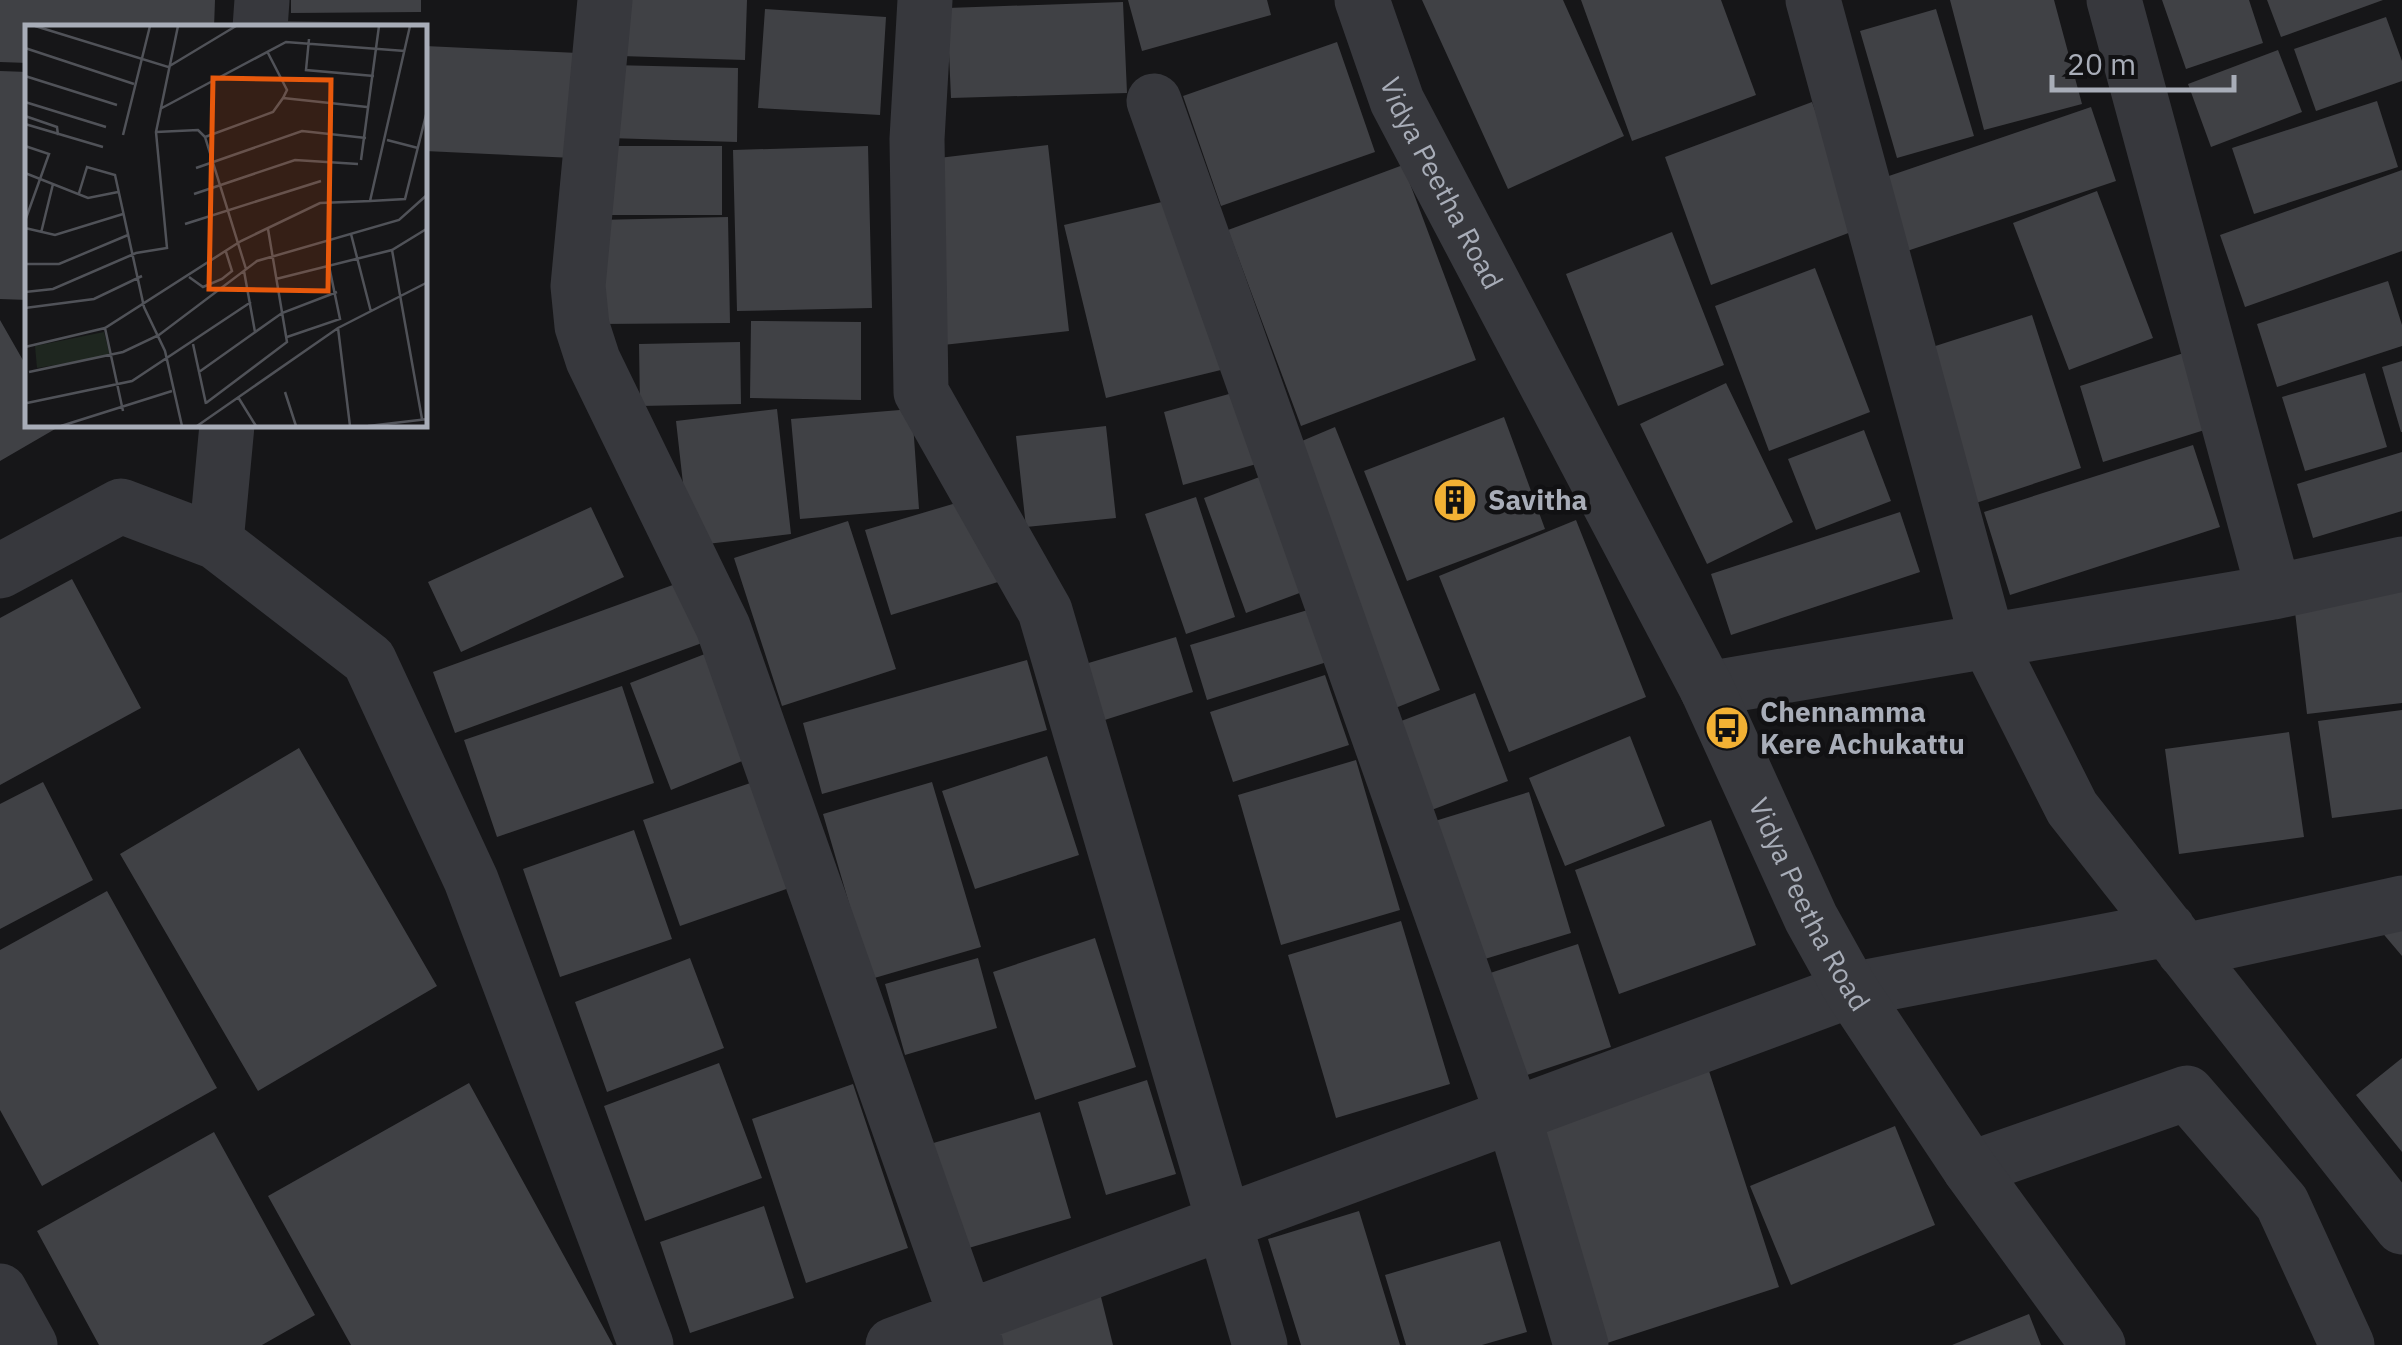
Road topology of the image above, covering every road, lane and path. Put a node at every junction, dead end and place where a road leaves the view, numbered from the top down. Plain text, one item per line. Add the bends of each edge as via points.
1 (262, 0) edge
2 (605, 0) edge
3 (925, 0) edge
4 (1362, 0) edge
5 (1812, 0) edge
6 (2114, 0) edge
7 (260, 25) edge
8 (1154, 101) dead end
9 (227, 428) edge
10 (216, 542) junction
11 (2402, 564) edge
12 (0, 570) edge
13 (2274, 592) junction
14 (1987, 640) junction
15 (1707, 689) junction
16 (2402, 902) edge
17 (2176, 940) junction
18 (1851, 990) junction
19 (1514, 1118) junction
20 (1970, 1169) junction
21 (1224, 1224) junction
22 (2402, 1228) edge
23 (0, 1292) edge
24 (972, 1331) edge
25 (30, 1345) edge
26 (646, 1345) edge
27 (893, 1345) edge
28 (1260, 1345) edge
29 (1580, 1345) edge
30 (2098, 1345) edge
31 (2347, 1345) edge

1 - 7 street
2 - 24 street via 578,286 582,326 723,627
3 - 21 street via 917,139 921,392 1045,611
4 - 15 street, Vidya Peetha Road via 1397,102 1446,200
5 - 14 street
6 - 13 street
8 - 19 street
9 - 10 street
10 - 12 street via 121,506
10 - 26 street via 369,660 471,880
11 - 13 street
13 - 14 street
14 - 15 street
14 - 17 street via 2072,808
15 - 18 street, Vidya Peetha Road
16 - 17 street
17 - 18 street
17 - 22 street
18 - 19 street
18 - 20 street, Vidya Peetha Road
19 - 21 street
19 - 29 street
20 - 30 street, Vidya Peetha Road
20 - 31 street via 2187,1093 2282,1204
21 - 24 street
21 - 28 street
23 - 25 street
24 - 27 street

